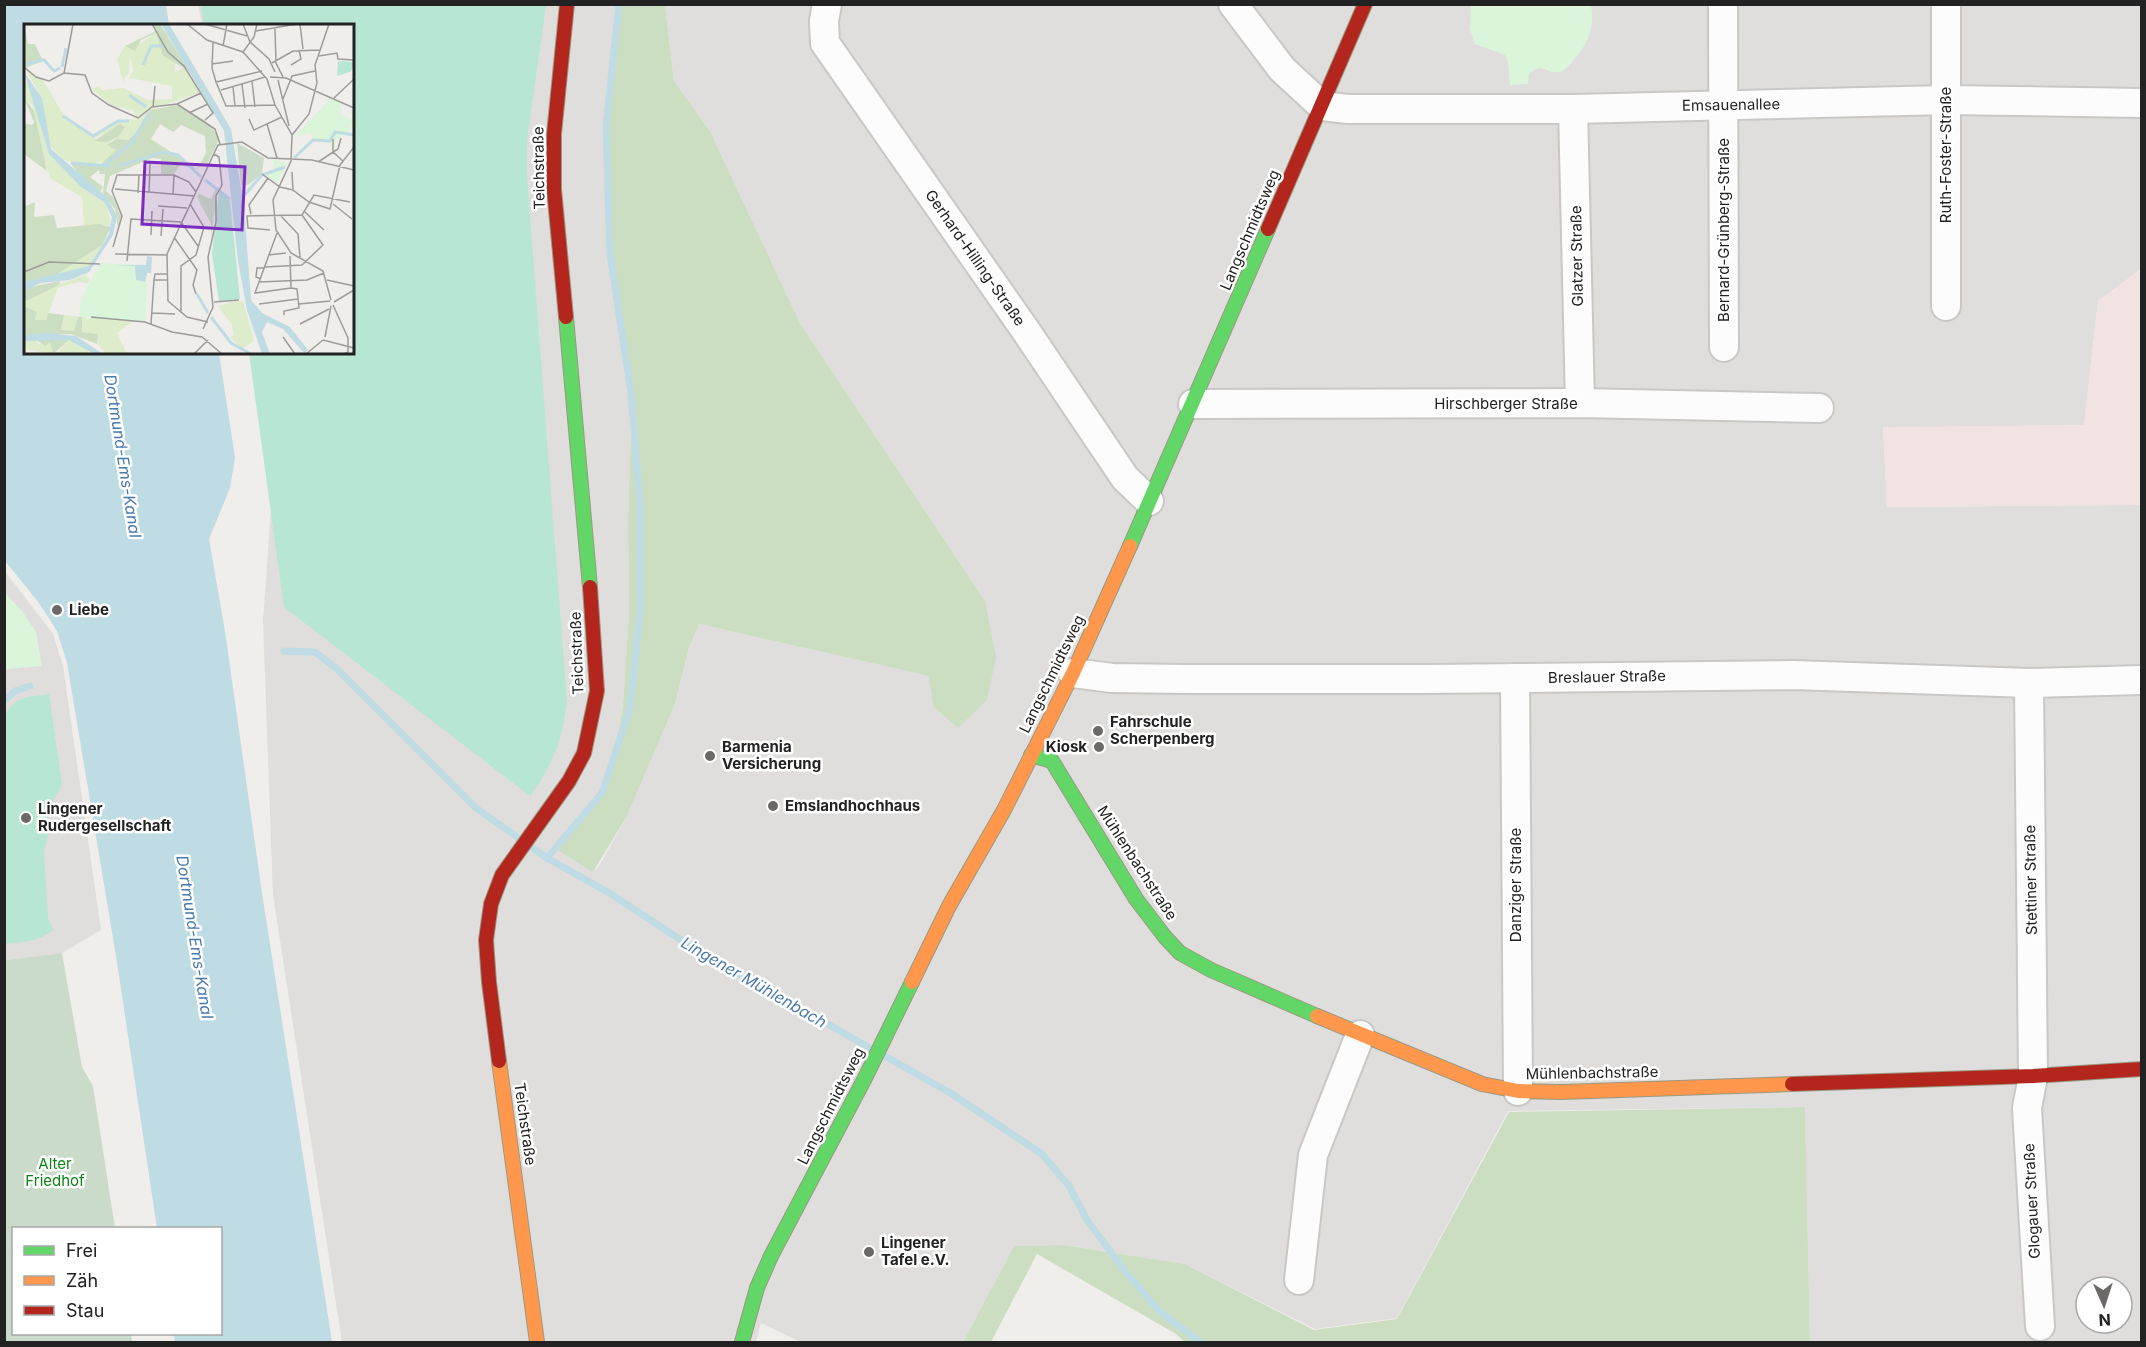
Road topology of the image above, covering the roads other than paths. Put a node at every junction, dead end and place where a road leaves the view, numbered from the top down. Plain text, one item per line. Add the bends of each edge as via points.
1 (567, 4) edge
2 (827, 4) edge
3 (1233, 4) edge
4 (1365, 4) edge
5 (1723, 4) edge
6 (1946, 4) edge
7 (1946, 100) junction
8 (2142, 103) edge
9 (1723, 105) junction
10 (1322, 106) junction
11 (1573, 109) junction
12 (1946, 306) dead end
13 (1724, 347) dead end
14 (1193, 404) junction
15 (1580, 404) junction
16 (1819, 408) dead end
17 (1149, 501) junction
18 (1073, 674) junction
19 (1515, 678) junction
20 (2142, 680) edge
21 (2029, 683) junction
22 (1031, 755) junction
23 (1360, 1035) junction
24 (2142, 1069) edge
25 (2033, 1076) junction
26 (1518, 1091) junction
27 (1299, 1280) dead end
28 (2040, 1326) dead end
29 (537, 1342) edge
30 (741, 1342) edge

1 - 29 street, Teichstraße via 554,134 554,189 597,691 584,753 569,781 502,875 491,904 486,940
2 - 17 street, Gerhard-Hilling-Straße via 825,44 1125,478
3 - 10 street via 1282,69
4 - 10 street, Langschmidtsweg
5 - 9 street, Bernard-Grünberg-Straße
6 - 7 street, Ruth-Foster-Straße
7 - 8 street, Emsauenallee
7 - 9 street, Emsauenallee
7 - 12 street, Ruth-Foster-Straße
9 - 11 street, Emsauenallee
9 - 13 street, Bernard-Grünberg-Straße
10 - 11 street, Emsauenallee
10 - 14 street, Langschmidtsweg
11 - 15 street, Glatzer Straße
14 - 15 street, Hirschberger Straße
14 - 17 street, Langschmidtsweg
15 - 16 street, Hirschberger Straße
17 - 18 street, Langschmidtsweg
18 - 19 street, Breslauer Straße via 1187,679
18 - 22 street, Langschmidtsweg
19 - 21 street, Breslauer Straße via 1793,675
19 - 26 street, Danziger Straße
20 - 21 street, Breslauer Straße
21 - 25 street, Stettiner Straße
22 - 23 street, Mühlenbachstraße via 1052,761 1136,898 1180,953
22 - 30 street, Langschmidtsweg via 949,906 771,1256
23 - 26 street, Mühlenbachstraße via 1482,1084
23 - 27 street via 1313,1155
24 - 25 street, Mühlenbachstraße
25 - 26 street, Mühlenbachstraße
25 - 28 street, Glogauer Straße via 2027,1108

